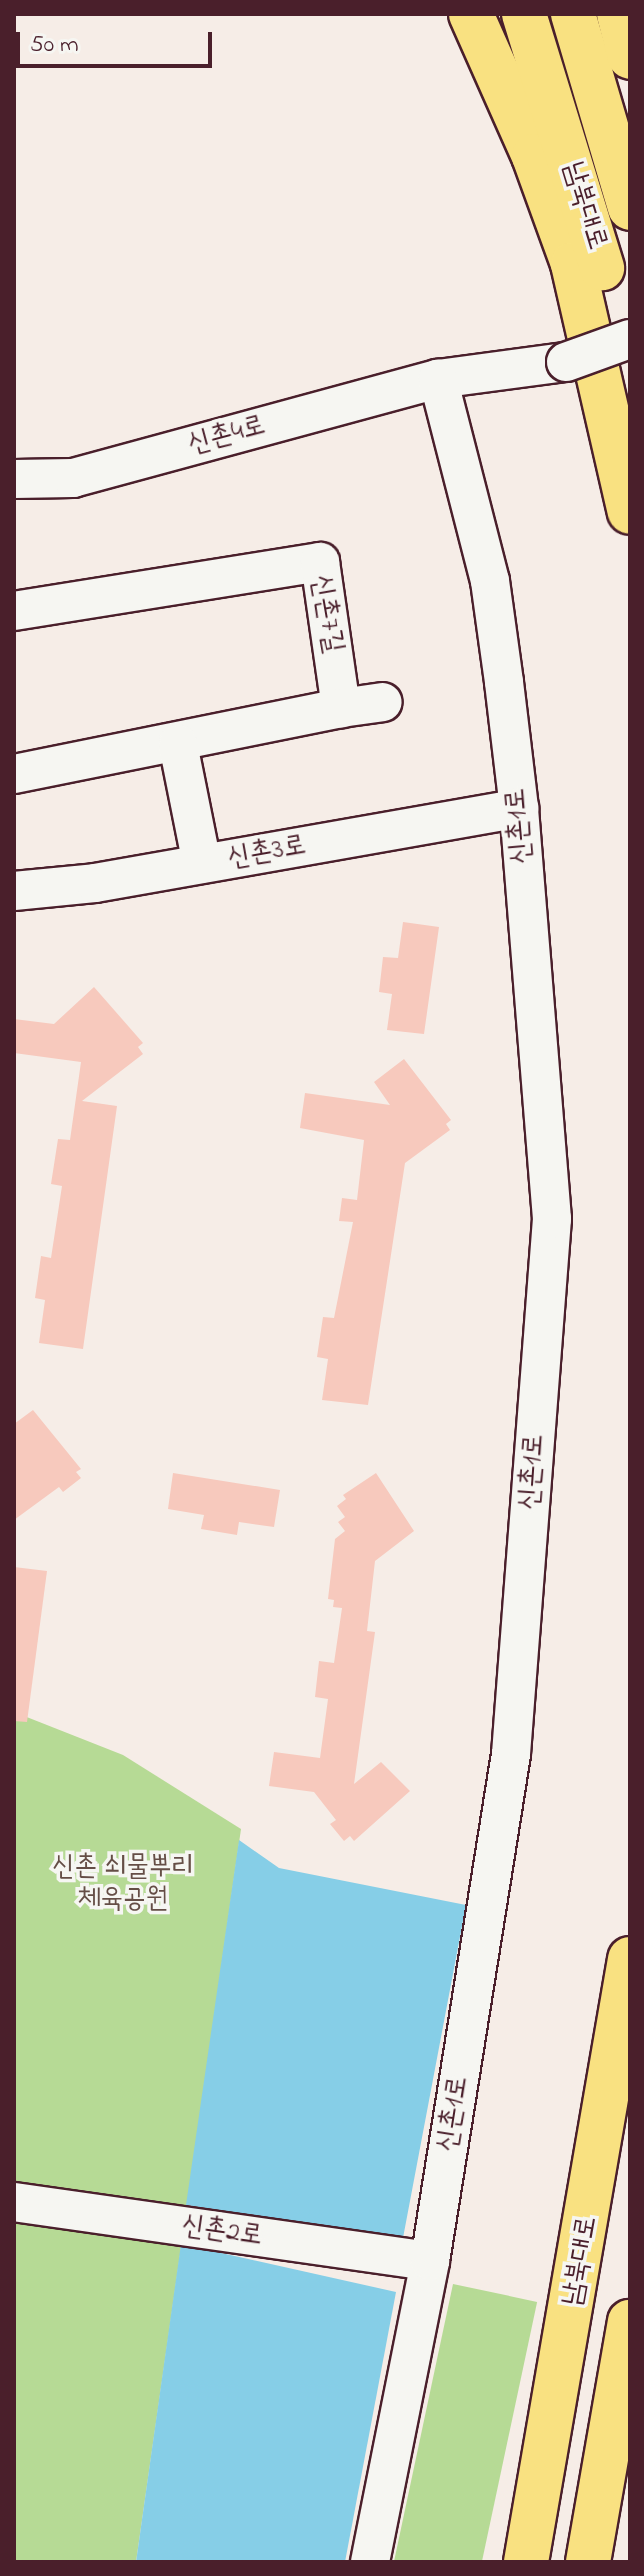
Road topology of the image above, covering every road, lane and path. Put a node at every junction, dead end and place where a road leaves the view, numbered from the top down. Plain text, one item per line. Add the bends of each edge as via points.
1 (471, 14) edge
2 (524, 14) edge
3 (573, 14) edge
4 (619, 14) edge
5 (630, 57) edge
6 (630, 208) edge
7 (630, 339) edge
8 (438, 379) junction
9 (630, 401) edge
10 (14, 479) edge
11 (630, 512) edge
12 (14, 611) edge
13 (383, 702) dead end
14 (341, 708) junction
15 (178, 744) junction
16 (14, 774) edge
17 (519, 808) junction
18 (202, 864) junction
19 (14, 891) edge
20 (630, 1959) edge
21 (14, 2202) edge
22 (430, 2261) junction
23 (630, 2322) edge
24 (370, 2562) edge
25 (526, 2562) edge
26 (588, 2562) edge

1 - 11 highway via 534,156 573,264
2 - 9 highway, 남북대로 via 596,242
3 - 6 highway, 남북대로
4 - 5 highway
7 - 8 street, 신촌4로, bridge via 566,362
8 - 10 street, 신촌4로 via 73,478
8 - 17 street, 신촌1로 via 490,581
12 - 14 street, 신촌7길 via 334,558
13 - 14 street
14 - 15 street
15 - 16 street
15 - 18 street
17 - 18 street, 신촌3로
17 - 22 street, 신촌1로 via 552,1219 511,1754
18 - 19 street, 신촌3로
20 - 25 highway, 남북대로
21 - 22 street, 신촌2로
22 - 24 street, 신촌1로
23 - 26 highway

